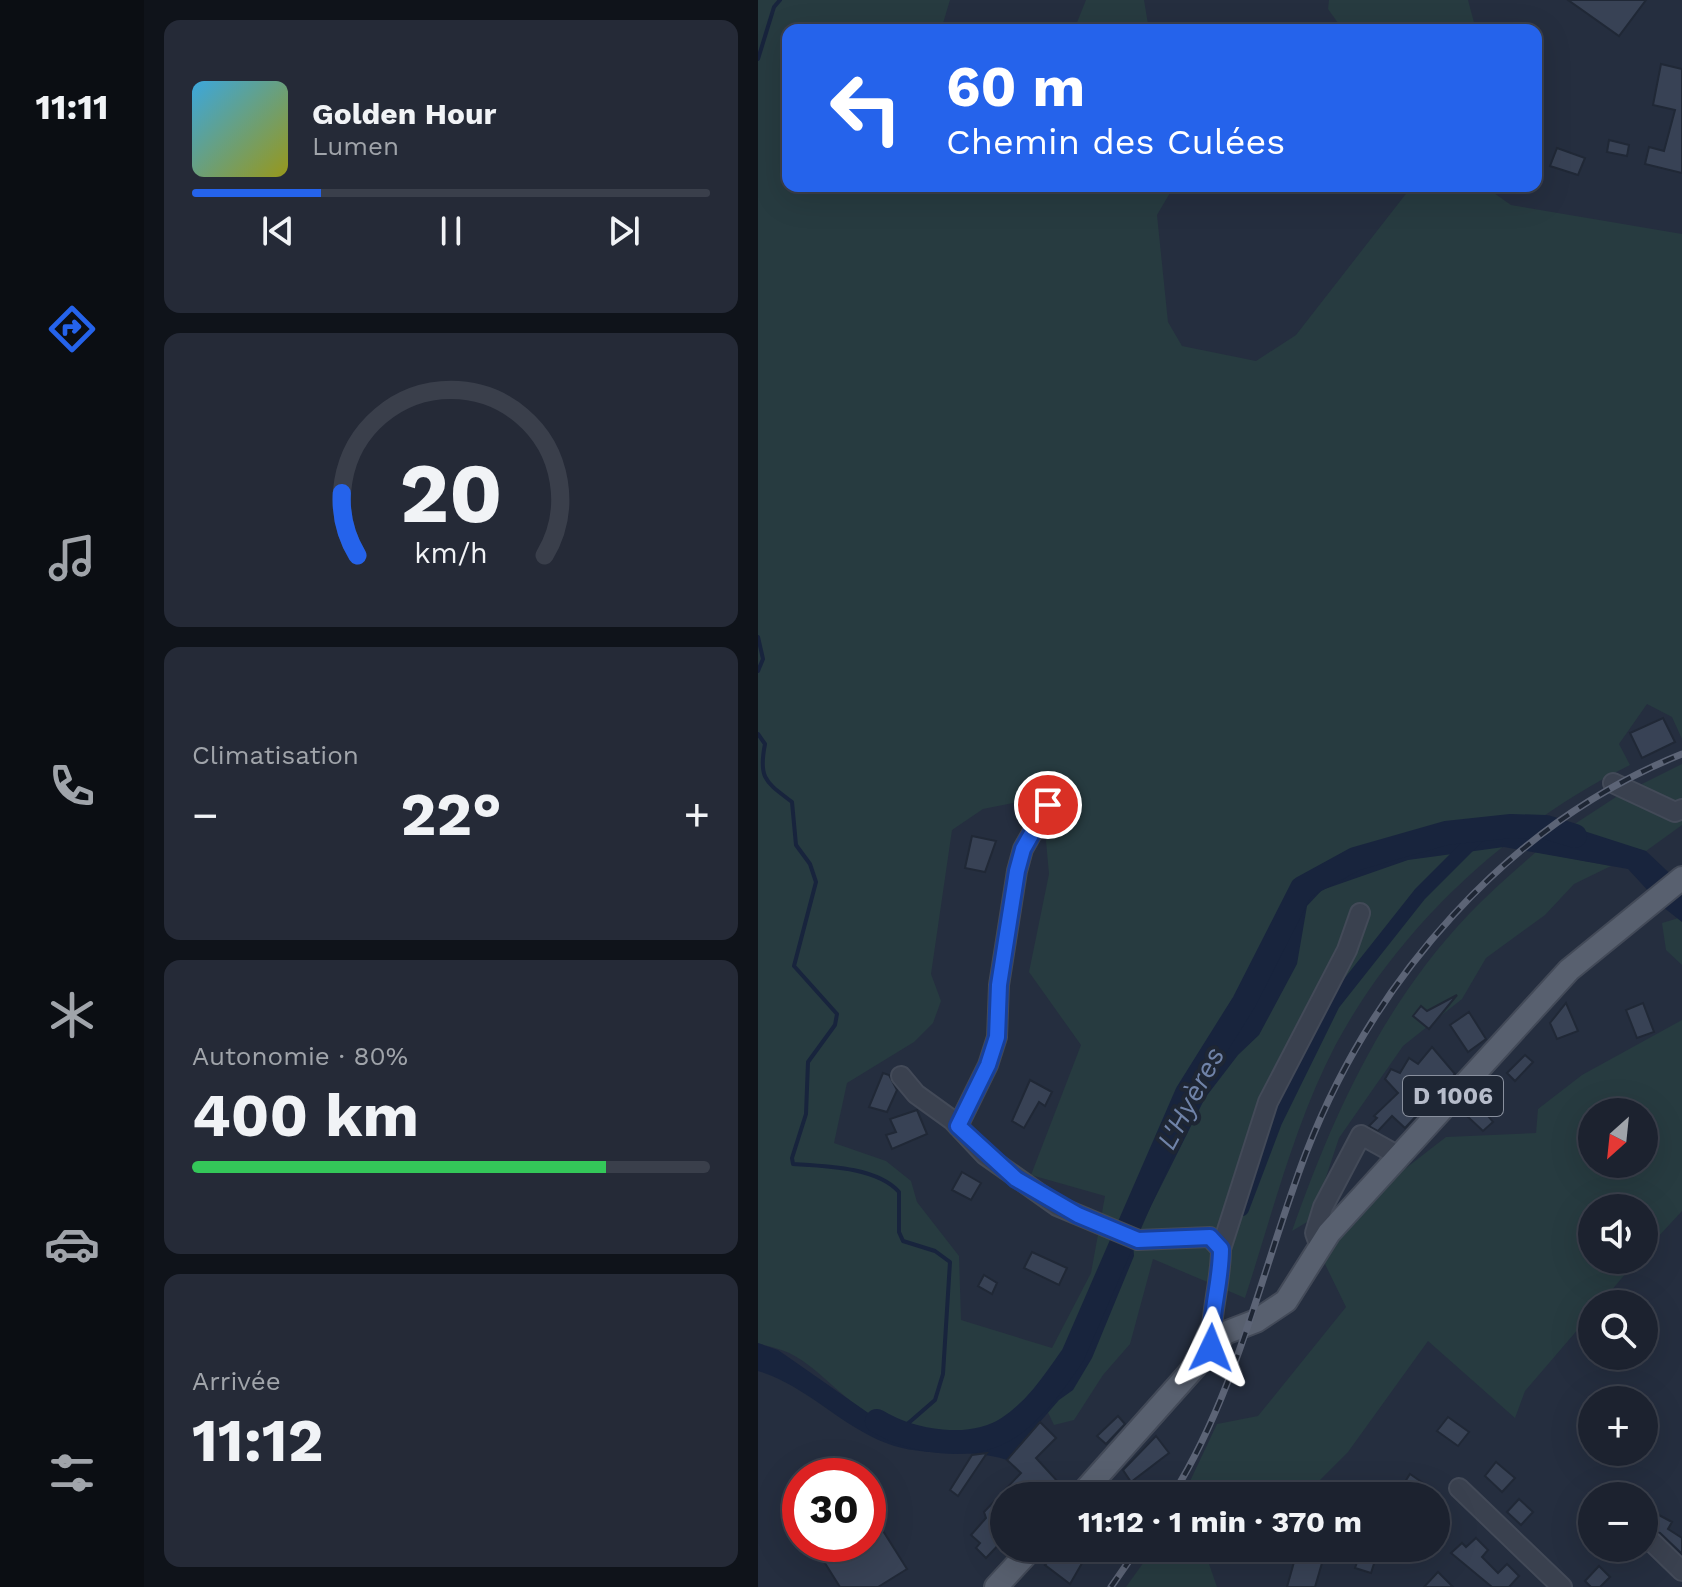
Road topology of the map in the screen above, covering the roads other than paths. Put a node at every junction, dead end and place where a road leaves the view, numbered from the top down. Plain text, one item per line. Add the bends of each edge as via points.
1 (1613, 783) dead end
2 (1048, 805) dead end
3 (1682, 809) edge
4 (1682, 878) edge
5 (1360, 913) dead end
6 (901, 1076) dead end
7 (958, 1126) junction
8 (1397, 1155) junction
9 (1324, 1240) junction
10 (1221, 1249) junction
11 (1204, 1356) junction
12 (1092, 1482) edge
13 (1459, 1488) dead end
14 (1658, 1548) edge
15 (1019, 1562) edge
16 (1682, 1571) edge
17 (996, 1587) edge
18 (1562, 1587) edge

1 - 3 street via 1675,812
2 - 7 street via 1017,871 999,985 997,1037
4 - 8 main road, D 1006 via 1580,962
5 - 10 street via 1347,950 1268,1102
6 - 7 street
7 - 10 street via 1016,1179 1057,1206 1138,1240 1210,1237
8 - 9 main road, D 1006
8 - 9 street via 1361,1135 1323,1207 1315,1233
9 - 11 main road, D 1006 via 1286,1301 1225,1333
10 - 11 street
11 - 12 main road, D 1006
13 - 18 street
14 - 16 street
15 - 17 main road

